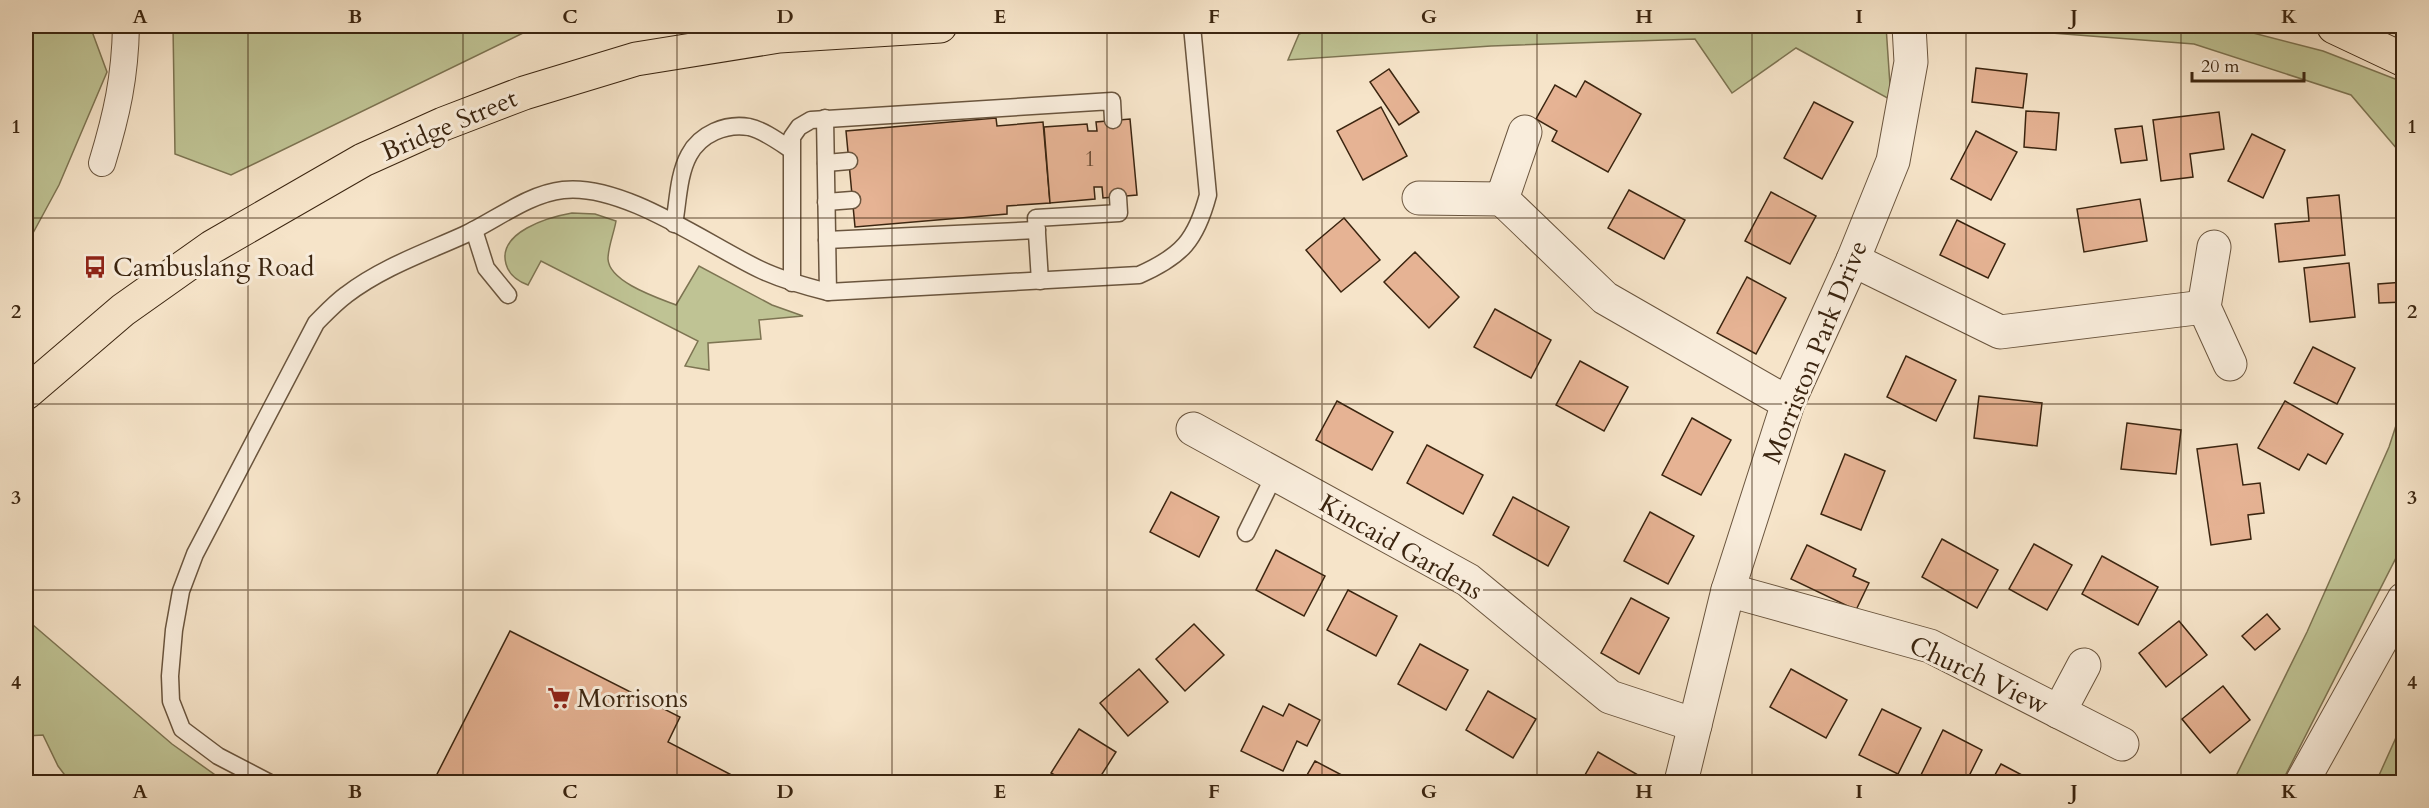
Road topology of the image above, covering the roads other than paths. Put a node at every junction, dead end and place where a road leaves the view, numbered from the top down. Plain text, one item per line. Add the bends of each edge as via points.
1 (126, 26) edge
2 (940, 26) edge
3 (1192, 26) edge
4 (1909, 26) edge
5 (2332, 26) edge
6 (2403, 37) edge
7 (2403, 60) edge
8 (1026, 106) junction
9 (825, 118) junction
10 (1113, 120) dead end
11 (1027, 123) dead end
12 (1525, 132) dead end
13 (790, 149) junction
14 (849, 161) dead end
15 (102, 163) dead end
16 (826, 163) junction
17 (1118, 197) dead end
18 (1419, 198) dead end
19 (1502, 199) junction
20 (852, 200) dead end
21 (826, 202) junction
22 (1036, 218) junction
23 (674, 224) junction
24 (474, 230) junction
25 (827, 240) junction
26 (2214, 247) dead end
27 (1853, 260) junction
28 (1040, 281) junction
29 (792, 283) junction
30 (828, 292) junction
31 (508, 295) dead end
32 (2204, 307) junction
33 (2230, 364) dead end
34 (26, 393) edge
35 (1788, 404) junction
36 (1193, 429) dead end
37 (1275, 474) junction
38 (1246, 533) dead end
39 (1728, 590) junction
40 (2403, 599) edge
41 (2084, 665) dead end
42 (2059, 712) junction
43 (1695, 725) junction
44 (2122, 744) dead end
45 (268, 783) edge
46 (1681, 783) edge
47 (2302, 783) edge

1 - 15 street via 125,67
2 - 34 main road, Bridge Street via 779,36 636,59 524,93 443,124 363,160 212,247 123,310
3 - 28 lane via 1208,195 1201,222 1186,246 1165,264 1139,275
4 - 27 street, Morriston Park Drive via 1911,62 1893,161
5 - 6 main road
5 - 7 main road
8 - 9 lane
8 - 10 lane via 1112,100
8 - 11 lane
9 - 13 lane via 799,127
9 - 16 lane
12 - 19 street
13 - 23 lane via 749,127 731,126 714,131 699,141 689,156
13 - 29 lane
14 - 16 lane
16 - 21 lane
17 - 22 lane via 1119,213
18 - 19 street
19 - 35 street via 1605,298
20 - 21 lane
21 - 25 lane
22 - 25 lane
22 - 28 lane
23 - 24 lane via 623,198 593,190 562,190 533,198
23 - 29 lane
24 - 31 lane via 486,268
24 - 45 lane via 382,272 346,295 316,322 195,554 181,591 170,675 171,701 182,729 218,756
25 - 30 lane
26 - 32 street
27 - 32 street via 2000,332
27 - 35 street, Morriston Park Drive
28 - 30 lane
29 - 30 lane
32 - 33 street
35 - 39 street, Morriston Park Drive
36 - 37 street, Kincaid Gardens
37 - 38 lane
37 - 43 street, Kincaid Gardens via 1468,580 1610,697
39 - 42 street, Church View via 1930,646
39 - 43 street, Morriston Park Drive
40 - 47 street
41 - 42 street
42 - 44 street, Church View
43 - 46 street, Morriston Park Drive

